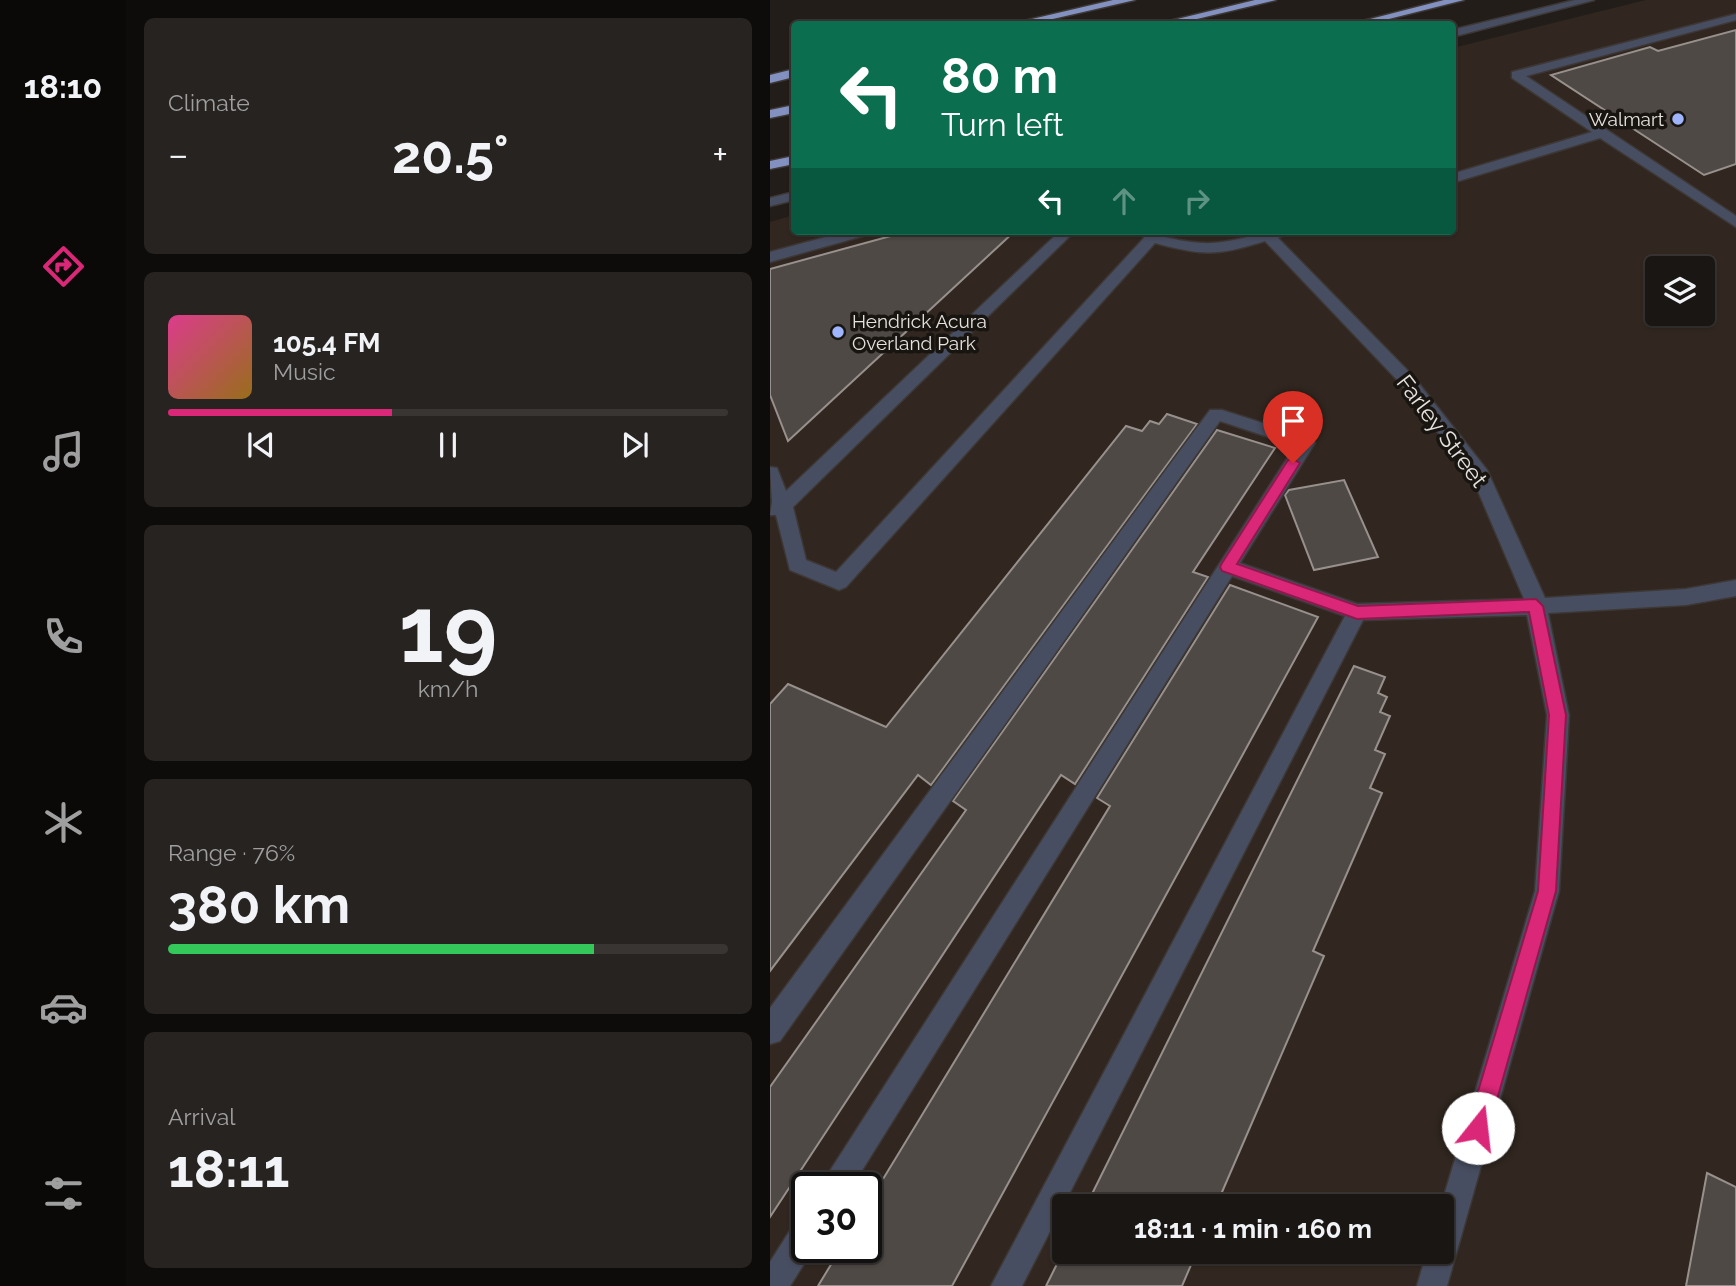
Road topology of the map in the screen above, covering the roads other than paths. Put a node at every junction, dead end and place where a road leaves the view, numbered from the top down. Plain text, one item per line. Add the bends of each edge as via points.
1 (1129, 0) edge
2 (1270, 0) edge
3 (1458, 0) edge
4 (1588, 0) edge
5 (1736, 17) edge
6 (1031, 21) edge
7 (1176, 21) edge
8 (1370, 21) edge
9 (1456, 33) edge
10 (791, 74) edge
11 (770, 79) edge
12 (791, 110) edge
13 (770, 114) edge
14 (1602, 133) junction
15 (791, 161) edge
16 (770, 165) edge
17 (1456, 178) edge
18 (791, 197) edge
19 (770, 202) edge
20 (1736, 223) edge
21 (850, 235) edge
22 (1064, 235) edge
23 (1149, 235) edge
24 (1153, 235) edge
25 (1266, 235) edge
26 (1274, 235) edge
27 (770, 257) edge
28 (770, 473) edge
29 (777, 507) edge
30 (1228, 567) junction
31 (1736, 588) edge
32 (1536, 606) junction
33 (1357, 612) junction
34 (770, 1031) edge
35 (844, 1172) edge
36 (791, 1257) edge
37 (772, 1286) edge
38 (1006, 1286) edge
39 (1432, 1286) edge

1 - 6 highway
2 - 7 highway
3 - 8 highway
4 - 9 street
5 - 14 street via 1516,75
10 - 11 highway
12 - 13 highway
14 - 17 street
14 - 20 street
15 - 16 highway
18 - 19 street
21 - 27 street
22 - 29 street
23 - 29 street via 839,582 797,565
24 - 25 street via 1191,248 1223,249
26 - 32 street, Farley Street via 1407,380 1480,475 1533,590
28 - 29 street
30 - 33 street
30 - 34 street via 1306,443 1216,414
30 - 35 street
31 - 32 street via 1686,597
32 - 33 street
32 - 39 street, Farley Street via 1558,715 1547,891
33 - 38 street
36 - 37 street

